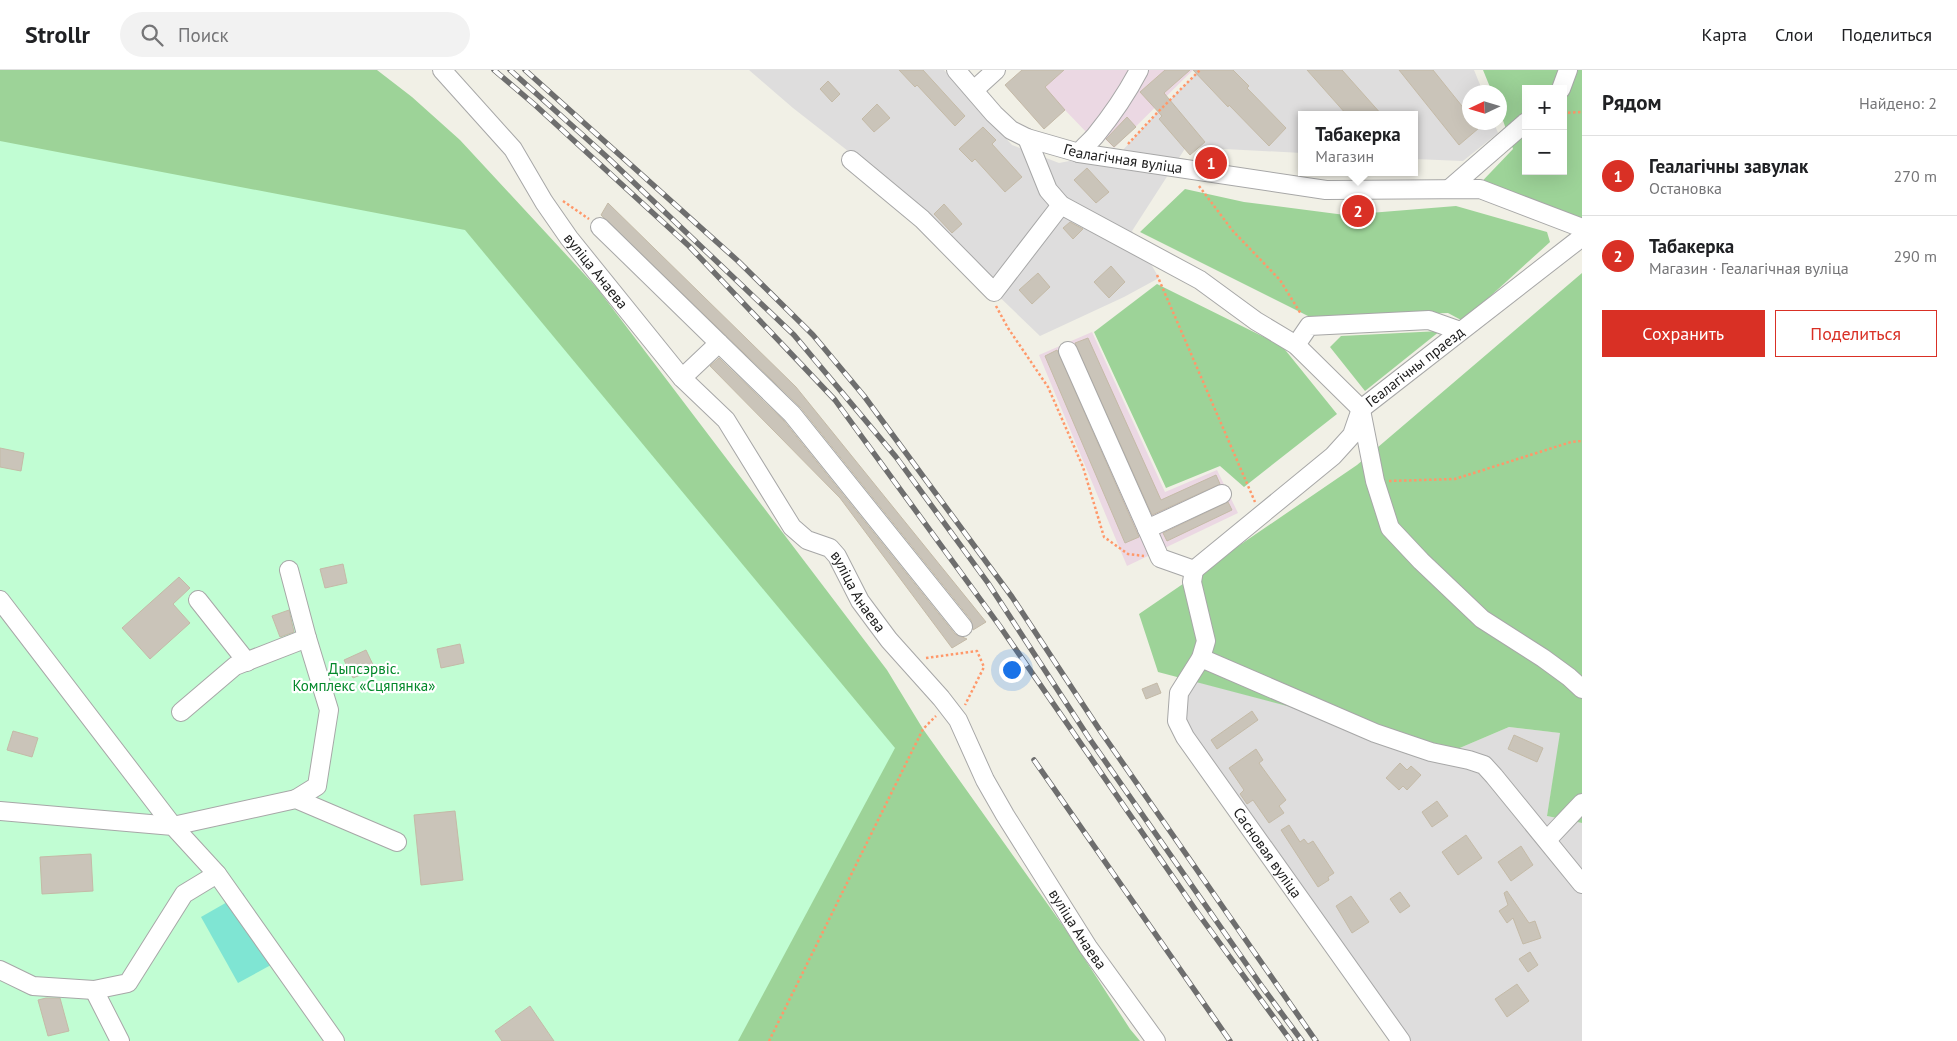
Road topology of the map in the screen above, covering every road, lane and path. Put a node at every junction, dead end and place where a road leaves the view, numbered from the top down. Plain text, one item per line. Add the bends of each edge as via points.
1 (442, 70) edge
2 (956, 70) edge
3 (996, 70) edge
4 (1138, 70) edge
5 (1200, 70) edge
6 (1568, 70) edge
7 (1562, 85) edge
8 (974, 90) junction
9 (1582, 112) edge
10 (1567, 113) edge
11 (1522, 125) edge
12 (1027, 138) junction
13 (1127, 145) dead end
14 (1079, 153) junction
15 (851, 160) dead end
16 (1188, 170) junction
17 (1448, 189) junction
18 (562, 200) dead end
19 (1061, 205) junction
20 (600, 227) joint
21 (1582, 228) edge
22 (1582, 237) edge
23 (1156, 271) dead end
24 (994, 292) junction
25 (1309, 326) junction
26 (1460, 331) junction
27 (719, 343) junction
28 (1296, 345) junction
29 (1068, 351) dead end
30 (682, 378) junction
31 (1361, 409) junction
32 (1582, 440) edge
33 (1375, 481) junction
34 (1222, 494) dead end
35 (1261, 514) junction
36 (1147, 529) junction
37 (1160, 558) junction
38 (289, 570) dead end
39 (1194, 570) junction
40 (0, 600) edge
41 (198, 600) dead end
42 (963, 627) dead end
43 (307, 638) junction
44 (1201, 658) junction
45 (907, 660) junction
46 (247, 662) junction
47 (1582, 690) edge
48 (947, 705) junction
49 (181, 712) dead end
50 (958, 720) junction
51 (296, 799) junction
52 (1582, 803) edge
53 (0, 811) edge
54 (174, 826) junction
55 (1547, 840) junction
56 (397, 842) dead end
57 (217, 874) junction
58 (1582, 884) edge
59 (0, 970) edge
60 (94, 990) junction
61 (120, 1041) edge
62 (335, 1041) edge
63 (769, 1041) edge
64 (1156, 1041) edge
65 (1401, 1041) edge

1 - 30 street, вуліца Анаева via 513,149 569,238
2 - 8 street, Геалагічная вуліца
3 - 8 street
4 - 14 street via 1124,96
5 - 13 path
6 - 7 street
8 - 12 street, Геалагічная вуліца via 1011,130
9 - 10 path
11 - 17 street
12 - 14 street, Геалагічная вуліца
12 - 19 street via 1048,190
14 - 16 street, Геалагічная вуліца
15 - 24 street via 922,219
16 - 17 street, Геалагічная вуліца via 1326,190
16 - 25 path via 1233,231 1280,280
17 - 21 street, Геалагічная вуліца via 1480,189
18 - 20 path
19 - 24 street
19 - 28 street via 1200,280 1256,321
20 - 27 street
22 - 26 street, Геалагічны праезд
23 - 35 path
24 - 37 path via 995,305 1008,328 1048,387 1082,467 1104,537 1128,554
25 - 26 street via 1429,320
25 - 28 street
26 - 31 street, Геалагічны праезд
27 - 30 street
27 - 42 street via 792,414
28 - 31 street
29 - 36 street
30 - 45 street, вуліца Анаева via 726,420 792,527 807,540 830,548 837,556 860,601
31 - 33 street
31 - 35 street, Геалагічны праезд via 1352,435 1333,456
32 - 33 path via 1456,479
33 - 47 street via 1390,528 1421,561 1482,619 1543,658
34 - 36 street
35 - 39 street, Геалагічны праезд
36 - 37 street
37 - 39 street
38 - 43 street
39 - 44 street, Сасновая вуліца via 1192,582 1206,641
40 - 54 street
41 - 46 street
43 - 46 street
43 - 51 street via 329,710 317,786
44 - 55 street via 1375,733 1484,766
44 - 65 street, Сасновая вуліца via 1179,693 1177,721 1185,737
45 - 48 street, вуліца Анаева
45 - 50 path via 977,651 984,667
46 - 49 street via 236,666
48 - 50 street, вуліца Анаева
48 - 63 path via 923,728
50 - 64 street, вуліца Анаева via 1005,815 1088,947
51 - 54 street
51 - 56 street
52 - 55 street
53 - 54 street
54 - 57 street
55 - 58 street
57 - 60 street via 184,894 128,983
57 - 62 street
59 - 60 street via 33,986
60 - 61 street

